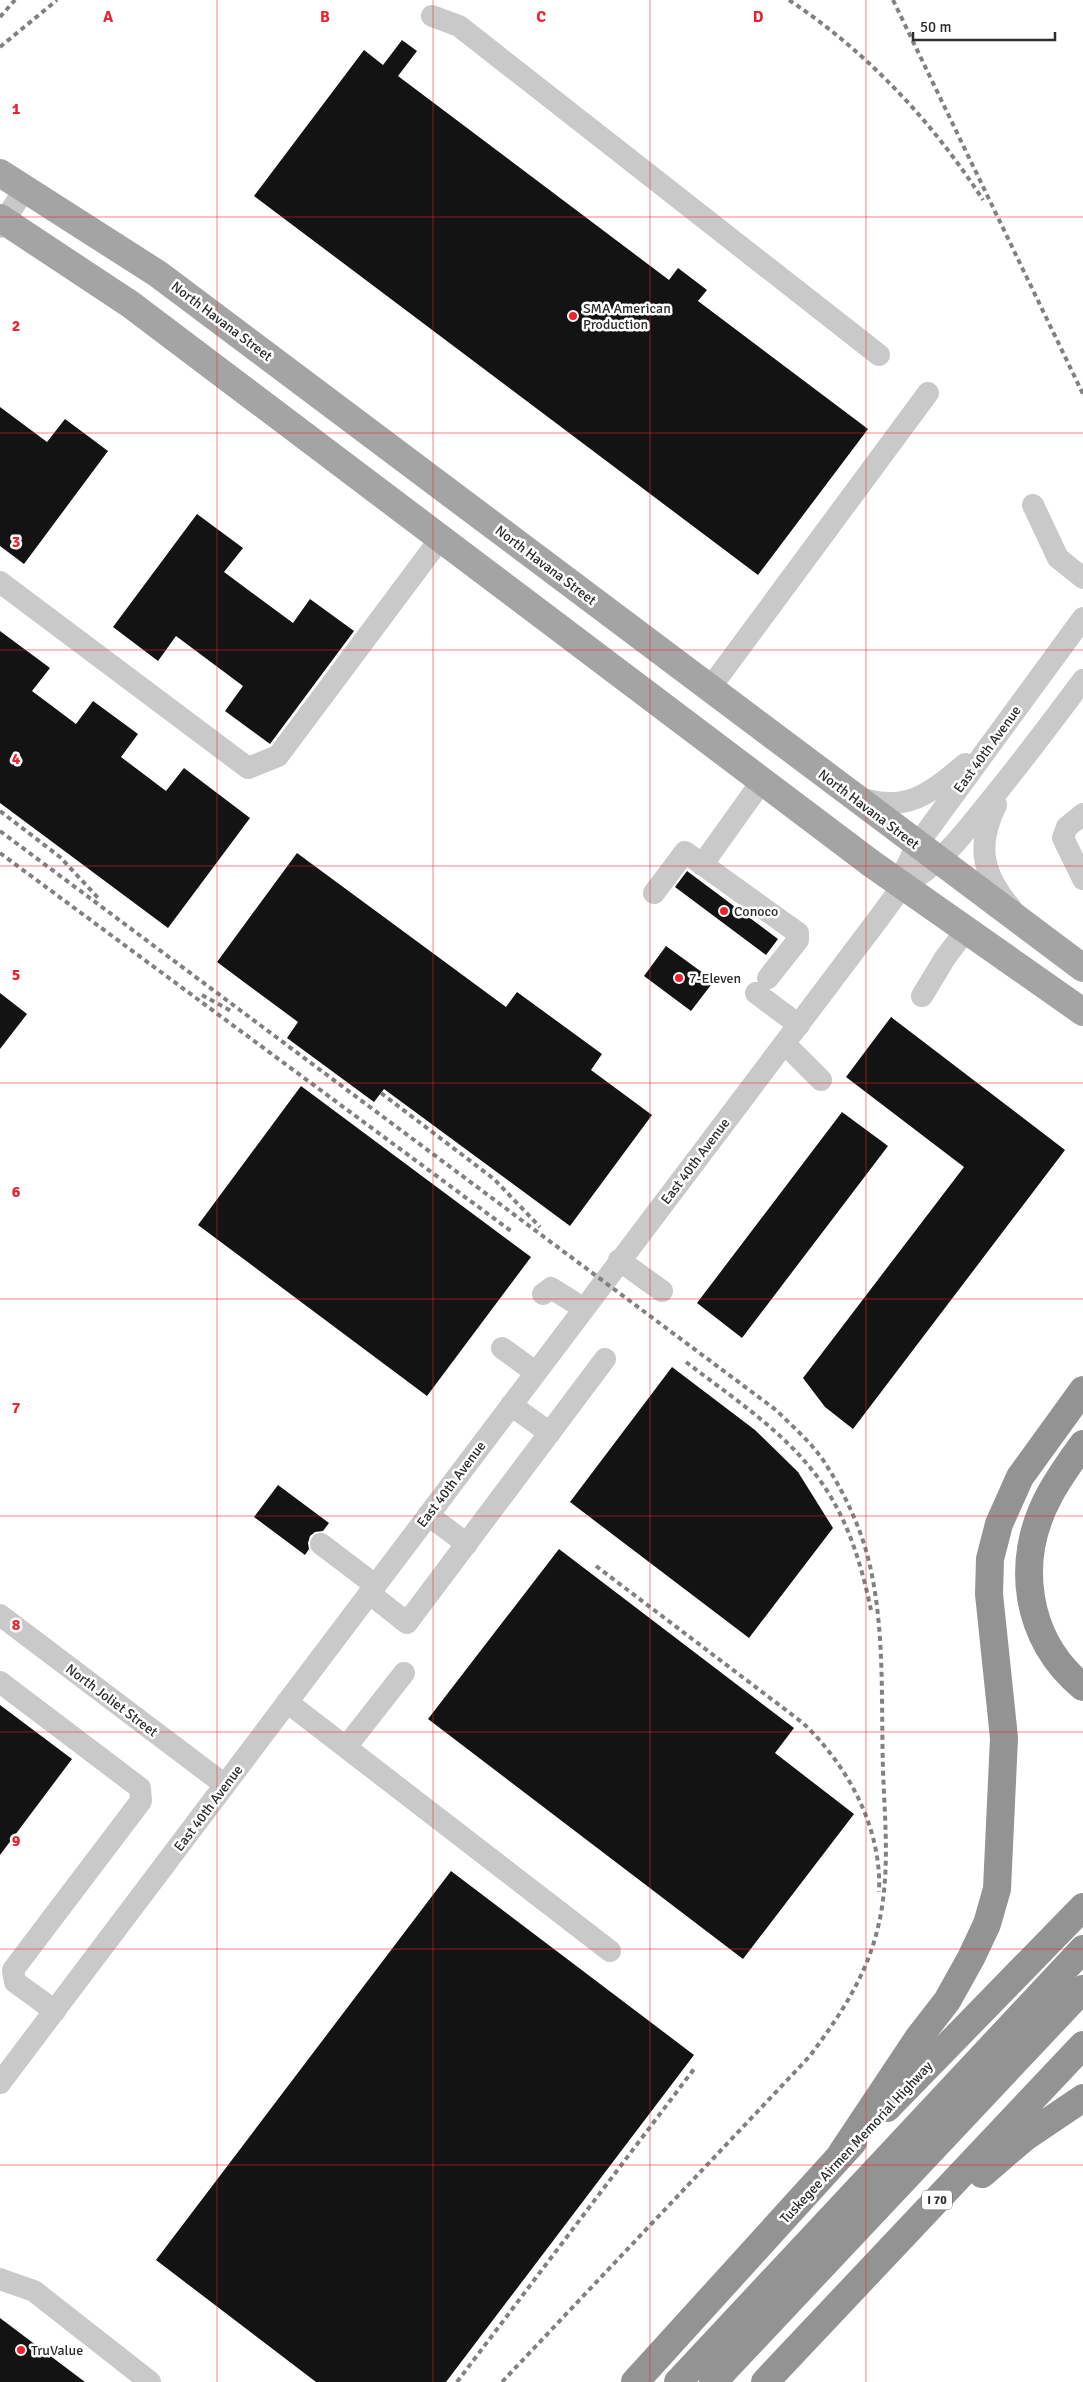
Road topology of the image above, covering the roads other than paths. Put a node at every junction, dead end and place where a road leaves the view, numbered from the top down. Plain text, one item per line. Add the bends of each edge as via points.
1 (432, 16) dead end
2 (0, 173) edge
3 (25, 190) junction
4 (2, 222) edge
5 (879, 355) dead end
6 (928, 393) dead end
7 (1033, 505) dead end
8 (440, 539) junction
9 (1083, 578) edge
10 (0, 582) edge
11 (1083, 618) edge
12 (710, 688) junction
13 (1081, 688) edge
14 (994, 738) junction
15 (1013, 773) junction
16 (762, 782) junction
17 (849, 793) junction
18 (1083, 814) edge
19 (928, 853) junction
20 (702, 865) junction
21 (1083, 879) edge
22 (903, 886) junction
23 (654, 893) dead end
24 (1029, 929) junction
25 (966, 930) junction
26 (1083, 968) edge
27 (922, 996) dead end
28 (1083, 1012) edge
29 (799, 1025) junction
30 (785, 1044) junction
31 (821, 1080) dead end
32 (619, 1260) junction
33 (662, 1290) dead end
34 (543, 1294) dead end
35 (583, 1308) junction
36 (502, 1348) dead end
37 (606, 1359) dead end
38 (535, 1372) junction
39 (1083, 1390) edge
40 (511, 1405) junction
41 (550, 1433) junction
42 (1083, 1444) edge
43 (428, 1515) junction
44 (321, 1544) dead end
45 (466, 1544) junction
46 (372, 1589) junction
47 (0, 1615) edge
48 (404, 1673) dead end
49 (0, 1682) edge
50 (1083, 1687) edge
51 (287, 1702) junction
52 (346, 1747) junction
53 (225, 1785) junction
54 (1083, 1907) edge
55 (1083, 1950) edge
56 (610, 1951) dead end
57 (1083, 1989) edge
58 (55, 2010) junction
59 (1083, 2045) edge
60 (0, 2083) edge
61 (1083, 2098) edge
62 (841, 2154) junction
63 (0, 2279) edge
64 (791, 2356) junction
65 (150, 2382) edge
66 (635, 2382) edge
67 (678, 2382) edge
68 (714, 2382) edge
69 (765, 2382) edge

1 - 5 street via 459,26
2 - 3 main road, North Havana Street
3 - 4 street
3 - 12 main road, North Havana Street via 158,274
4 - 8 main road via 130,304
6 - 12 street
7 - 9 street via 1058,558
8 - 10 street via 278,756 248,768
8 - 16 main road
11 - 14 street, East 40th Avenue
12 - 17 main road, North Havana Street
13 - 15 street, East 40th Avenue
14 - 17 street via 945,781 918,797 894,804
14 - 19 street, East 40th Avenue
15 - 19 street, East 40th Avenue
15 - 24 street via 988,820 983,847 988,873
16 - 20 street
16 - 22 main road
17 - 19 main road, North Havana Street
18 - 21 street via 1067,827 1063,838
19 - 22 street, East 40th Avenue via 920,877
19 - 24 main road, North Havana Street
20 - 23 street via 683,853
20 - 29 street via 798,933 798,940 762,986
22 - 25 main road
22 - 29 street, East 40th Avenue
24 - 26 main road, North Havana Street
25 - 27 street
25 - 28 main road
29 - 30 street, East 40th Avenue
30 - 31 street
30 - 32 street, East 40th Avenue
32 - 33 street
32 - 35 street, East 40th Avenue
34 - 35 street via 551,1288
35 - 38 street, East 40th Avenue
36 - 38 street
37 - 41 street
38 - 40 street, East 40th Avenue
39 - 62 highway via 1020,1478 999,1524 990,1559 989,1594 1004,1738 997,1889 987,1924 947,2001 919,2037
40 - 41 street
40 - 43 street, East 40th Avenue
41 - 45 street
42 - 50 highway via 1059,1479 1041,1514 1029,1572 1030,1596 1043,1639 1054,1659
43 - 45 street
43 - 46 street, East 40th Avenue
44 - 46 street
45 - 46 street via 407,1623
46 - 51 street, East 40th Avenue
47 - 53 street, North Joliet Street
48 - 52 street
49 - 58 street via 140,1788 141,1801 13,1970 15,1982
51 - 52 street
51 - 53 street, East 40th Avenue
52 - 56 street
53 - 58 street, East 40th Avenue
54 - 62 highway, Tuskegee Airmen Memorial Highway
55 - 67 highway
57 - 68 highway
58 - 60 street, East 40th Avenue
59 - 64 highway, I 70
61 - 64 highway via 1024,2138 962,2191
62 - 66 highway, Tuskegee Airmen Memorial Highway
63 - 65 street via 34,2291
64 - 69 highway, I 70

